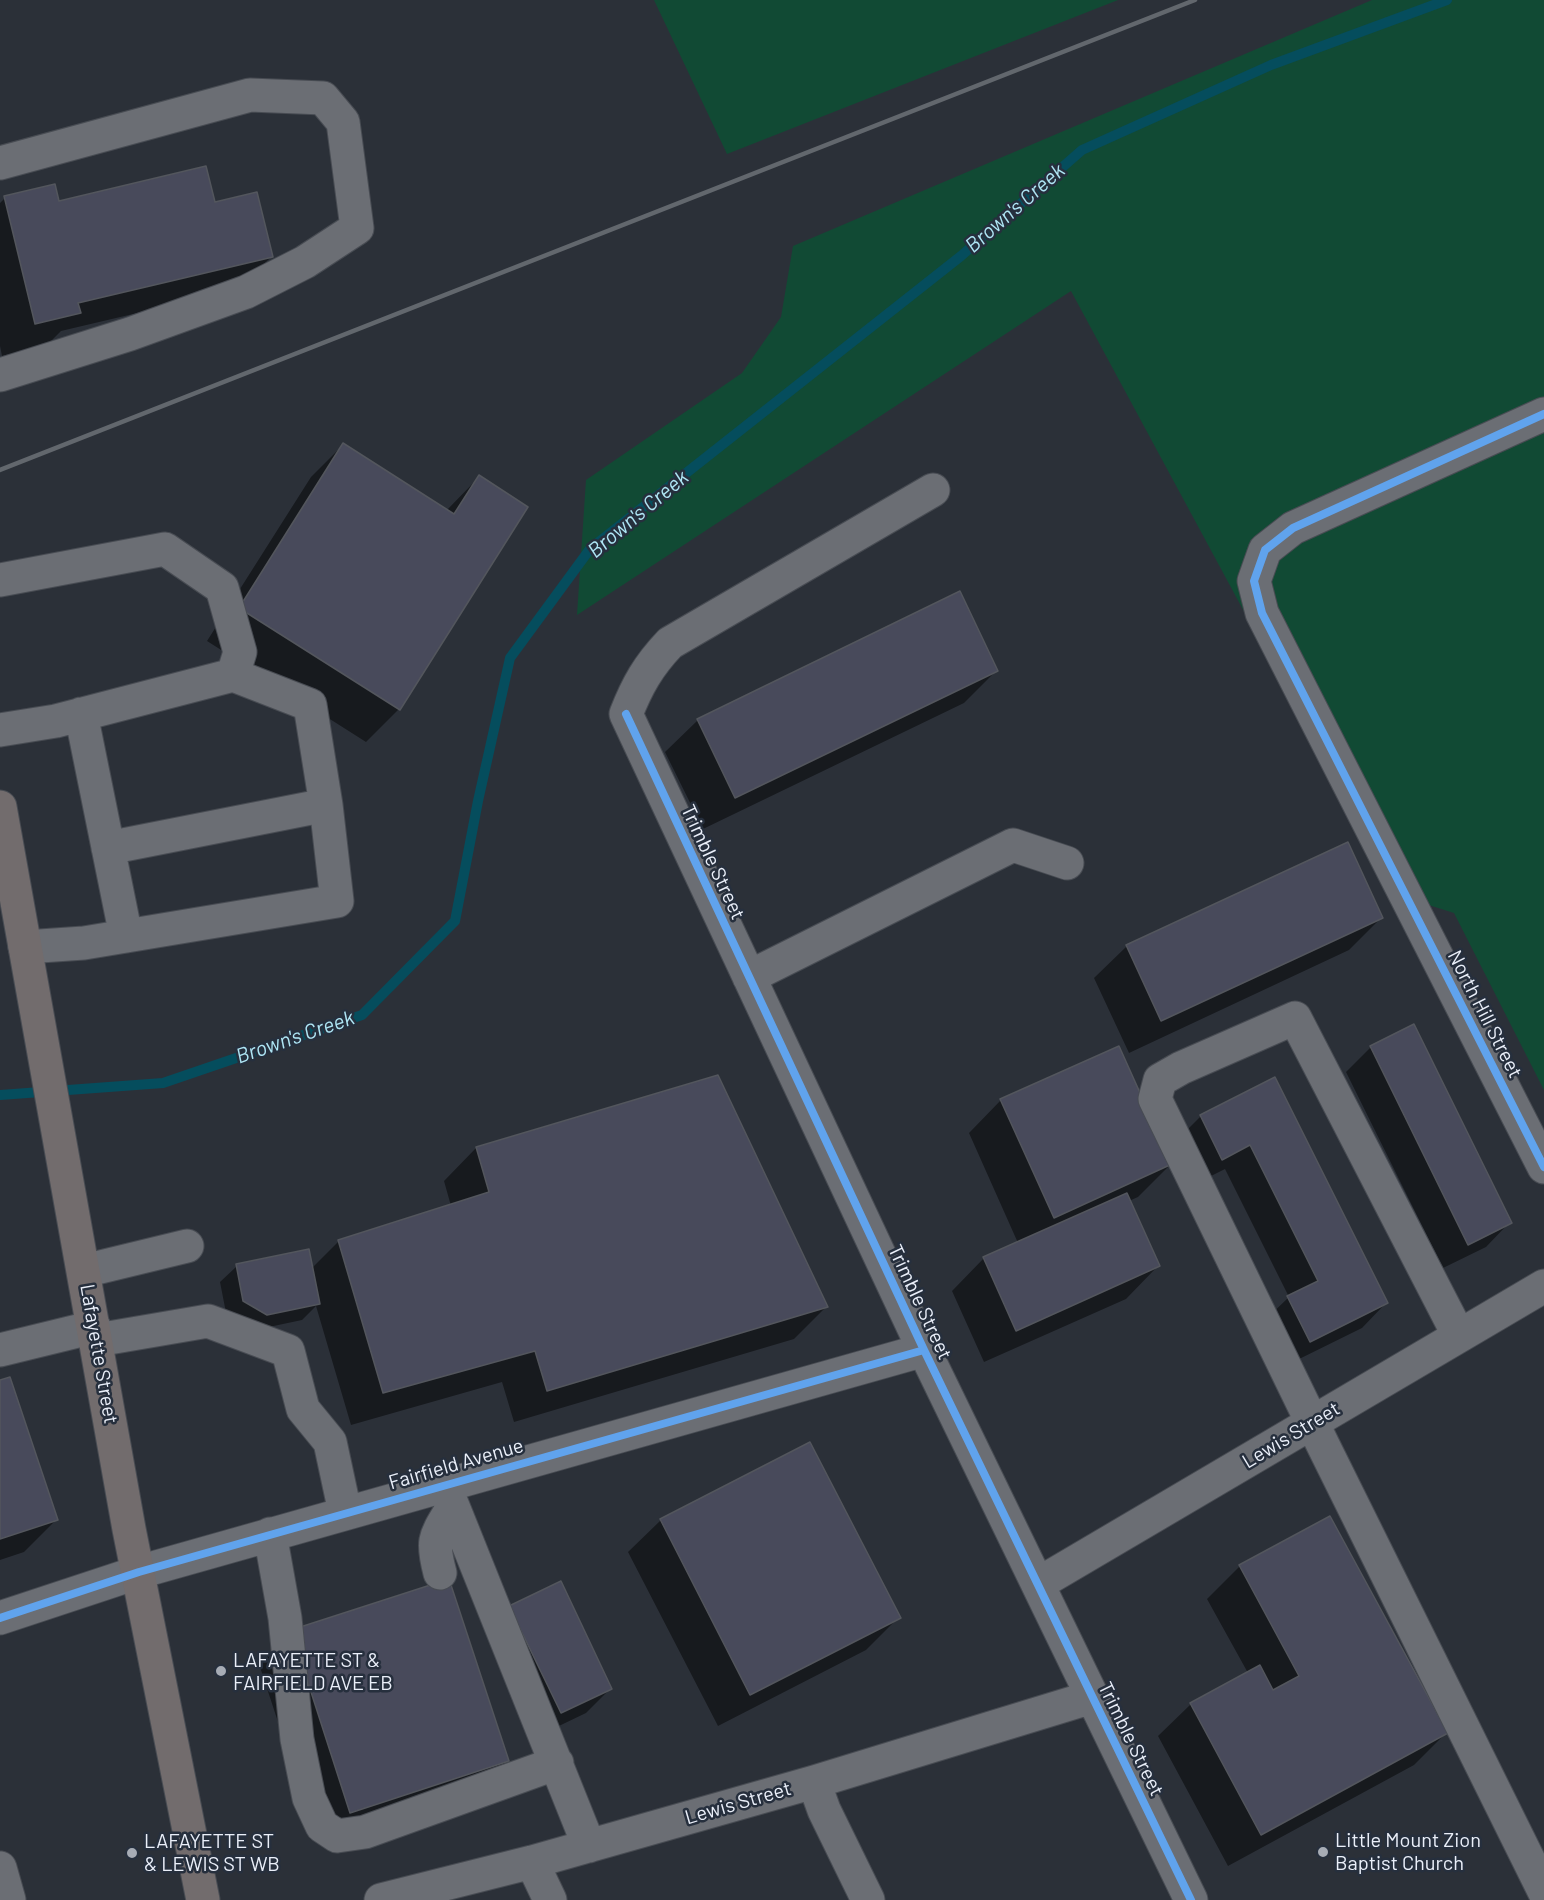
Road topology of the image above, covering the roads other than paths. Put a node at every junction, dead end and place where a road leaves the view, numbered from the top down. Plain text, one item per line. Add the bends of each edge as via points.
1 (0, 163) edge
2 (0, 375) edge
3 (1544, 414) edge
4 (933, 490) dead end
5 (0, 580) edge
6 (233, 675) junction
7 (81, 714) junction
8 (0, 730) edge
9 (326, 805) junction
10 (0, 807) edge
11 (108, 848) junction
12 (1067, 863) dead end
13 (126, 936) junction
14 (26, 947) junction
15 (749, 977) junction
16 (1544, 1167) edge
17 (187, 1246) dead end
18 (84, 1271) junction
19 (1544, 1286) edge
20 (95, 1333) junction
21 (1459, 1336) junction
22 (0, 1350) edge
23 (924, 1350) junction
24 (1312, 1423) junction
25 (448, 1496) junction
26 (345, 1512) junction
27 (270, 1534) junction
28 (139, 1572) junction
29 (440, 1573) dead end
30 (1038, 1584) junction
31 (0, 1618) edge
32 (1092, 1697) junction
33 (557, 1763) junction
34 (814, 1782) junction
35 (589, 1846) junction
36 (532, 1862) junction
37 (0, 1868) edge
38 (1544, 1891) edge
39 (9, 1900) edge
40 (203, 1900) edge
41 (381, 1900) edge
42 (550, 1900) edge
43 (868, 1900) edge
44 (1191, 1900) edge

1 - 2 street via 250,95 323,98 343,122 357,228 305,262 246,292
3 - 16 street, North Hill Street via 1293,528 1265,550 1254,581 1262,613
4 - 15 street, Trimble Street via 670,643 637,685 626,714
5 - 6 street via 165,549 222,588 240,652
6 - 7 street
6 - 9 street via 310,705
7 - 8 street
7 - 11 street
9 - 11 street
9 - 13 street via 337,901
10 - 14 main road, Lafayette Street
11 - 13 street
12 - 15 street via 1013,845
13 - 14 street
14 - 18 main road, Lafayette Street
15 - 23 street, Trimble Street
17 - 18 street
18 - 20 main road, Lafayette Street
19 - 21 street, Lewis Street
20 - 22 street
20 - 26 street via 208,1321 288,1351 303,1409 330,1442
20 - 28 main road, Lafayette Street
21 - 24 street, Lewis Street
21 - 24 street via 1295,1018 1180,1068 1160,1080 1155,1099
23 - 25 street, Fairfield Avenue
23 - 30 street, Trimble Street
24 - 30 street, Lewis Street
24 - 38 street
25 - 26 street, Fairfield Avenue
25 - 29 street via 434,1549
25 - 33 street
26 - 27 street, Fairfield Avenue
27 - 28 street, Fairfield Avenue
27 - 33 street via 285,1618 297,1739 309,1798 322,1826 337,1836 366,1832
28 - 31 street, Fairfield Avenue
28 - 40 main road, Lafayette Street
30 - 32 street, Trimble Street
32 - 34 street, Lewis Street
32 - 44 street, Trimble Street
33 - 35 street
34 - 35 street, Lewis Street
34 - 43 street
35 - 36 street, Lewis Street
36 - 41 street, Lewis Street
36 - 42 street
37 - 39 street

